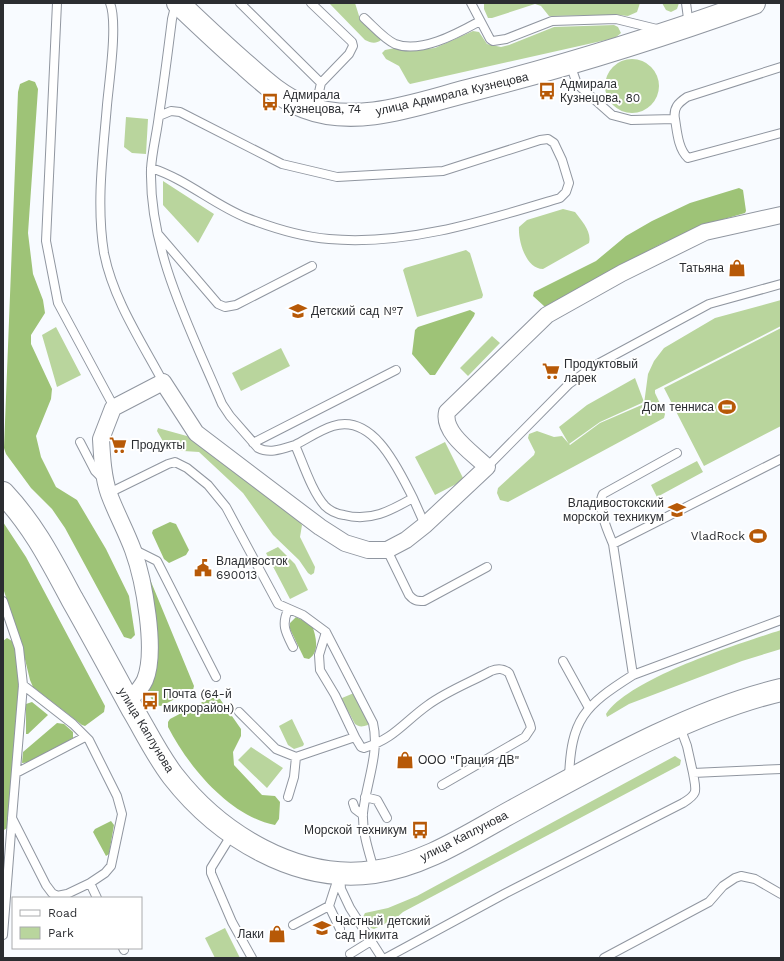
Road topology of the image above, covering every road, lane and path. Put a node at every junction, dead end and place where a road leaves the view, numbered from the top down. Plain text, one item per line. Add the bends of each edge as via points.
1 (57, 3) edge
2 (110, 3) edge
3 (177, 3) edge
4 (240, 3) edge
5 (311, 3) edge
6 (471, 3) edge
7 (686, 3) edge
8 (754, 3) edge
9 (364, 18) dead end
10 (480, 21) junction
11 (680, 30) junction
12 (570, 64) junction
13 (781, 67) edge
14 (321, 83) junction
15 (315, 110) junction
16 (159, 116) junction
17 (675, 119) junction
18 (781, 133) edge
19 (151, 168) junction
20 (781, 215) edge
21 (157, 232) junction
22 (312, 266) dead end
23 (781, 284) edge
24 (396, 370) dead end
25 (163, 382) junction
26 (114, 407) junction
27 (80, 442) dead end
28 (253, 443) junction
29 (295, 445) junction
30 (677, 453) dead end
31 (781, 459) edge
32 (487, 467) junction
33 (108, 487) junction
34 (3, 493) edge
35 (413, 498) junction
36 (424, 525) junction
37 (613, 544) junction
38 (387, 550) junction
39 (133, 551) junction
40 (487, 567) dead end
41 (3, 601) edge
42 (288, 610) junction
43 (781, 620) edge
44 (326, 632) junction
45 (293, 647) dead end
46 (563, 662) dead end
47 (633, 675) junction
48 (216, 677) dead end
49 (23, 686) junction
50 (781, 690) edge
51 (128, 701) junction
52 (589, 708) junction
53 (239, 712) dead end
54 (679, 726) junction
55 (85, 737) junction
56 (355, 737) junction
57 (376, 744) junction
58 (296, 757) junction
59 (781, 769) edge
60 (16, 773) junction
61 (693, 774) junction
62 (569, 781) junction
63 (442, 785) dead end
64 (288, 797) dead end
65 (365, 797) junction
66 (353, 803) dead end
67 (363, 815) junction
68 (12, 818) junction
69 (387, 818) dead end
70 (232, 833) junction
71 (375, 872) junction
72 (340, 874) junction
73 (90, 883) junction
74 (781, 894) edge
75 (97, 897) edge
76 (329, 906) junction
77 (293, 925) dead end
78 (340, 929) dead end
79 (3, 935) edge
80 (371, 942) junction
81 (350, 954) dead end
82 (252, 958) edge
83 (382, 958) edge
84 (386, 958) edge
85 (604, 958) edge

1 - 26 lane via 46,241 58,303
2 - 25 lane via 113,11 112,44 100,196 104,247 108,268 122,305
3 - 15 street, улица Адмирала Кузнецова via 267,85
3 - 16 lane via 172,19
4 - 14 lane
5 - 14 lane via 352,42 353,46 349,54
6 - 10 lane
7 - 11 lane
8 - 11 street, улица Адмирала Кузнецова
9 - 10 lane via 390,41 403,46 432,43
10 - 11 lane via 490,39 494,41 506,39 552,21 616,19
11 - 12 street, улица Адмирала Кузнецова
12 - 15 street, улица Адмирала Кузнецова via 372,113 345,115
12 - 17 lane via 577,84 612,115 631,120
13 - 17 lane via 687,97 677,105
14 - 15 lane
16 - 19 lane
16 - 19 lane via 180,112 282,164 337,177 443,171 548,139 557,146 569,182 566,192 560,198 485,220 416,235 365,240 329,239 286,230 232,212 171,176
17 - 18 lane via 681,147 688,158
19 - 21 lane
20 - 32 street via 705,232 622,273 547,315 447,412 446,424 451,432
21 - 22 lane via 218,304 225,307 236,305
21 - 28 lane via 182,308 222,404
23 - 32 lane via 709,304 594,366 569,384
24 - 28 lane
25 - 26 street
25 - 38 street via 196,433 288,504 345,543 368,550
26 - 33 street via 101,440
27 - 33 lane via 95,471
28 - 29 lane via 264,451
29 - 35 lane via 333,426 343,425 362,430 379,442 394,460
29 - 35 lane via 319,497 326,506 338,514 354,518 371,518
30 - 37 lane via 603,494 600,502
31 - 37 lane
32 - 36 street
33 - 39 street
33 - 42 lane via 175,462 187,468 208,485 226,507 273,598
34 - 51 street, улица Каплунова via 33,529
35 - 36 lane
36 - 38 street via 406,540
37 - 47 lane
38 - 40 lane via 410,595 417,601 424,601
39 - 48 lane via 157,561
39 - 51 street via 148,623 150,647 145,679 140,689
41 - 49 lane via 19,648
42 - 44 lane via 303,615
42 - 45 lane via 284,618 284,629
43 - 47 lane
44 - 56 lane via 319,655 320,670
44 - 57 lane via 374,723
46 - 52 lane
47 - 52 lane
49 - 55 lane via 73,724
49 - 60 lane
50 - 54 street, улица Каплунова via 754,696
51 - 70 street, улица Каплунова via 158,755 173,776 213,819
52 - 62 lane via 576,728 570,750
53 - 58 lane via 276,749
54 - 61 lane via 687,746
54 - 62 street, улица Каплунова
55 - 60 lane
55 - 73 lane via 89,740 117,796 122,814 110,866 105,873
56 - 57 lane via 364,748
56 - 58 lane
57 - 63 lane via 399,731 430,704 497,668 504,669 509,673 530,724 529,733
57 - 65 lane
58 - 64 lane
59 - 61 lane
60 - 68 lane
61 - 84 lane via 696,791 683,803 506,893
62 - 71 street, улица Каплунова via 431,855 401,867
65 - 67 lane
65 - 69 lane via 377,800
66 - 67 lane via 355,809
67 - 71 lane via 365,836
68 - 73 lane via 52,893 57,896 67,894
68 - 79 lane
70 - 72 street, улица Каплунова via 262,851 296,864
70 - 82 lane via 211,873 232,922
71 - 72 street, улица Каплунова
72 - 76 lane
72 - 80 lane via 341,889
73 - 75 lane
74 - 85 lane via 755,879 741,876 735,878 723,886 709,902
76 - 77 lane
76 - 78 lane
80 - 81 lane
80 - 83 lane

